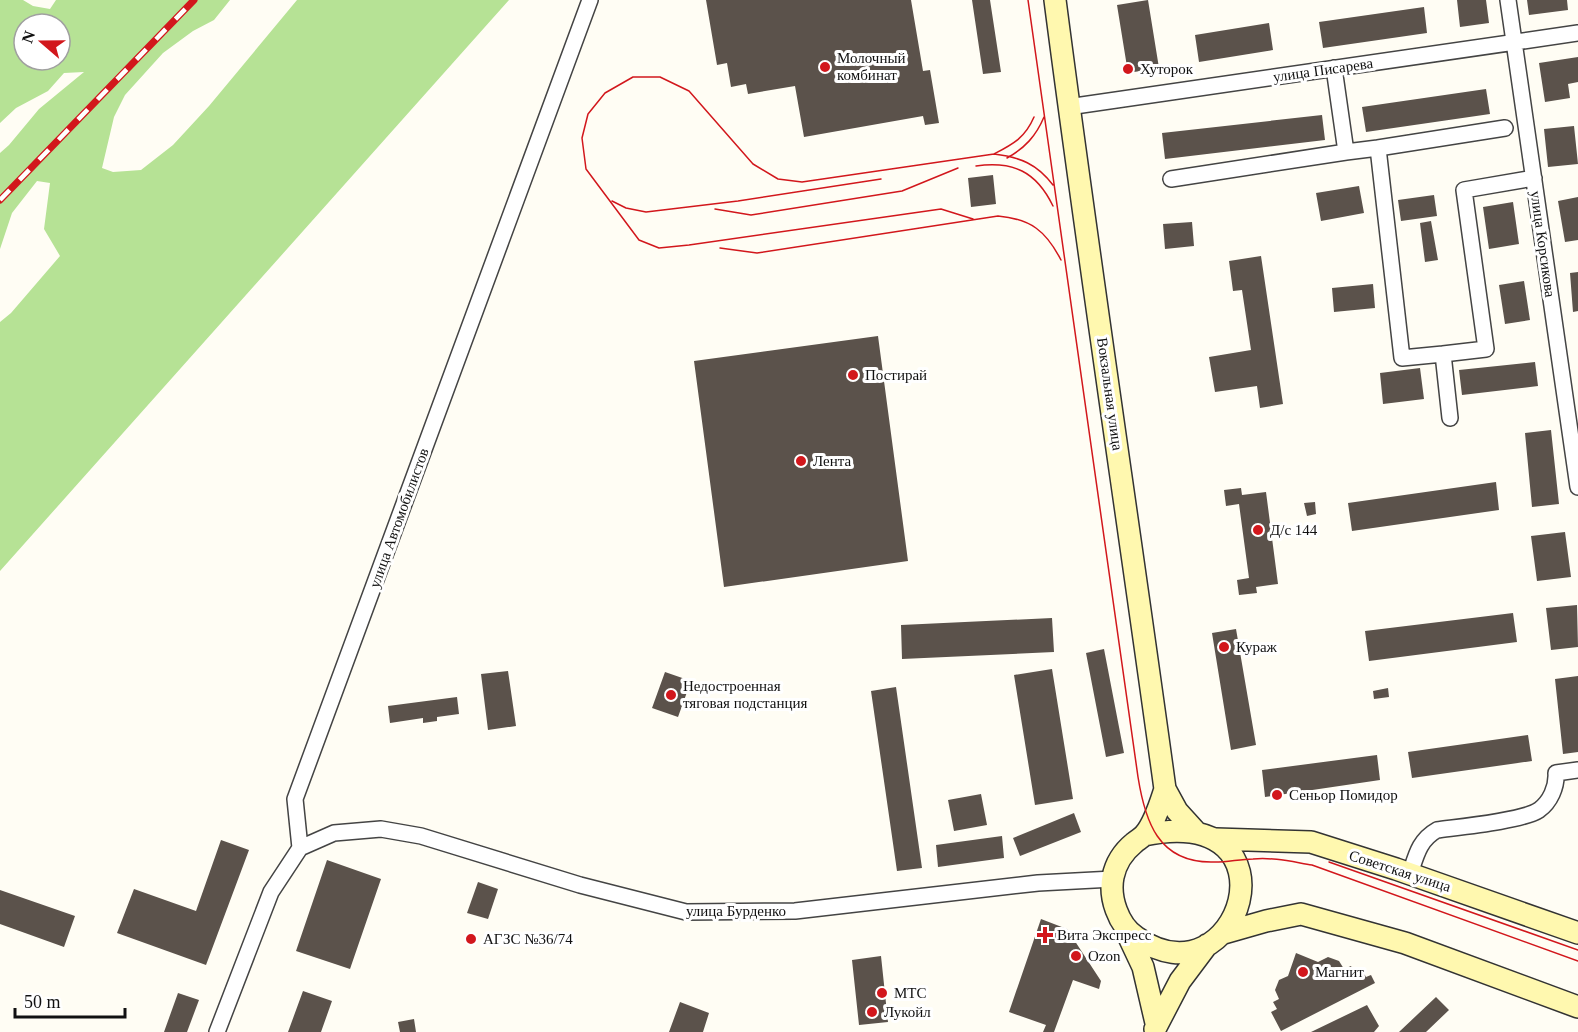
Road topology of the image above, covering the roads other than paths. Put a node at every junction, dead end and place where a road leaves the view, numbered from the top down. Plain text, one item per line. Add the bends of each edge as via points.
1 (590, 0) edge
2 (1055, 0) edge
3 (1508, 0) edge
4 (1578, 33) edge
5 (1515, 42) junction
6 (1334, 68) junction
7 (1068, 107) junction
8 (1505, 128) dead end
9 (1378, 148) junction
10 (1346, 152) junction
11 (1533, 178) junction
12 (1170, 179) dead end
13 (1443, 354) junction
14 (1450, 418) dead end
15 (1578, 487) edge
16 (1578, 770) edge
17 (1165, 789) junction
18 (1144, 835) junction
19 (1207, 836) junction
20 (300, 848) junction
21 (1410, 874) junction
22 (1113, 879) junction
23 (1119, 918) junction
24 (1578, 933) edge
25 (1216, 939) junction
26 (1578, 1006) edge
27 (1155, 1028) edge
28 (217, 1032) edge

1 - 20 street, улица Автомобилистов via 295,799
2 - 7 main road, Вокзальная улица
3 - 5 street, улица Корсикова
4 - 5 street, улица Писарева
5 - 6 street, улица Писарева
5 - 11 street, улица Корсикова
6 - 7 street, улица Писарева
6 - 10 street
7 - 17 main road, Вокзальная улица
8 - 9 street
9 - 10 street
9 - 13 street via 1402,358
10 - 12 street
11 - 13 street via 1464,190 1486,349
11 - 15 street, улица Корсикова
13 - 14 street
16 - 21 street via 1556,773 1554,791 1538,811 1519,818 1437,830 1426,836
17 - 18 main road, Вокзальная улица
17 - 19 main road, Вокзальная улица via 1177,811
18 - 19 main road, Советская улица via 1182,831
18 - 22 main road via 1119,859
19 - 21 main road, Советская улица via 1311,843
19 - 25 main road via 1235,858 1241,877 1241,897 1235,916
20 - 22 street, улица Бурденко via 334,833 381,829 421,836 580,885 686,912 795,911 1038,883
20 - 28 street via 271,892
21 - 24 main road, Советская улица
22 - 23 main road via 1113,899
23 - 25 main road via 1132,935 1148,946 1168,952 1188,952
23 - 27 main road via 1143,967
25 - 26 main road via 1266,921 1301,914 1405,943
25 - 27 main road via 1180,981

